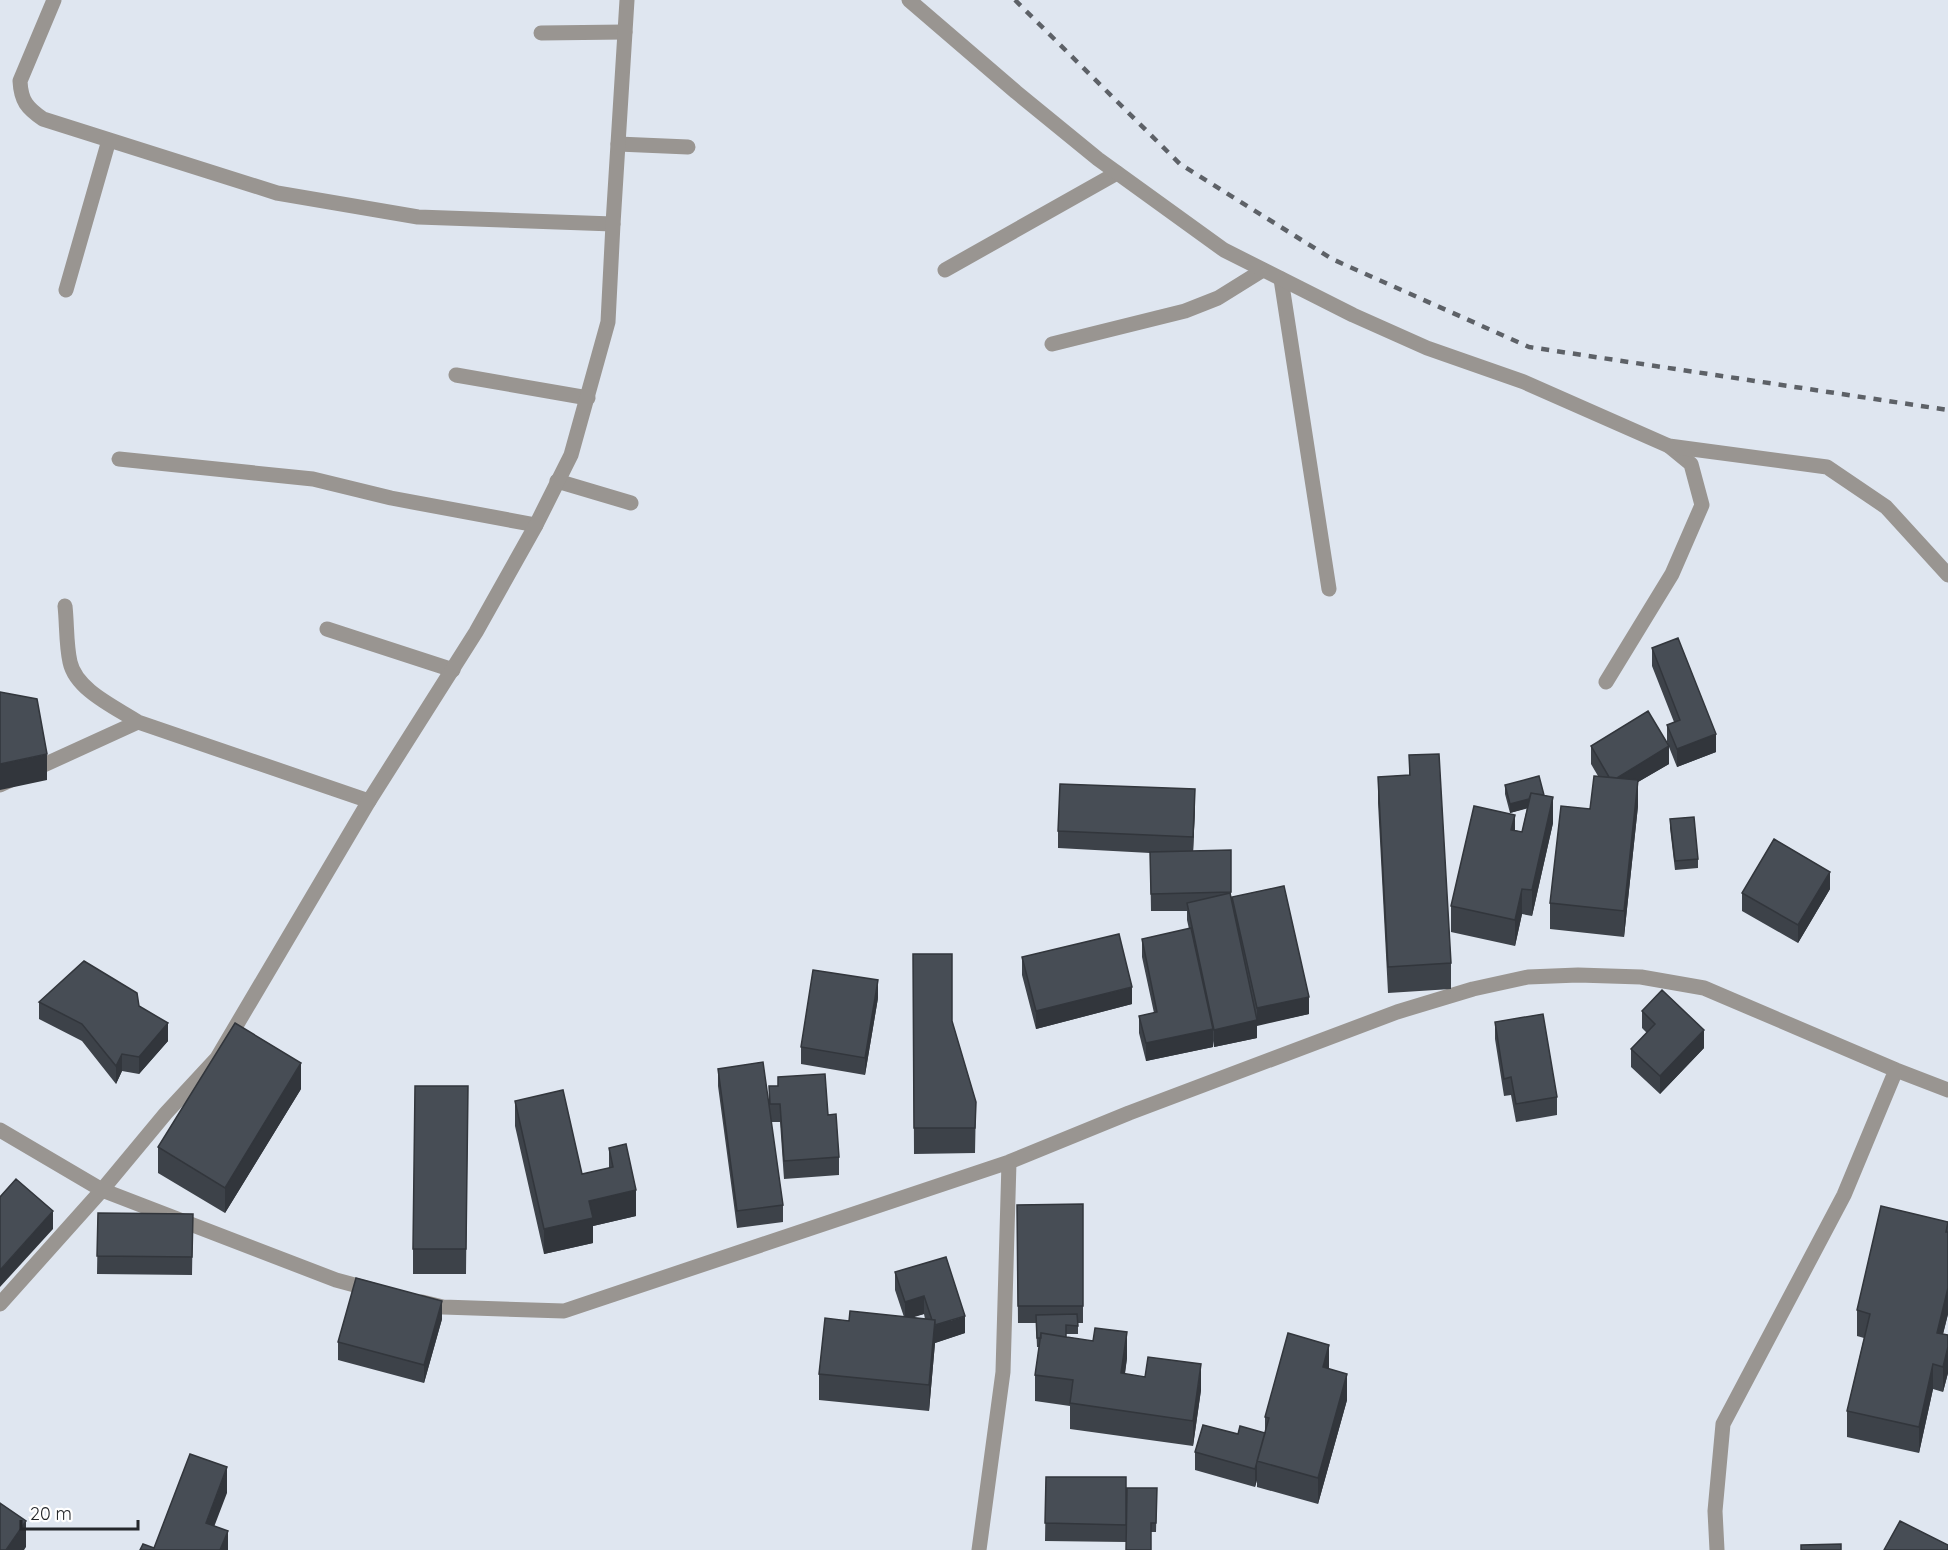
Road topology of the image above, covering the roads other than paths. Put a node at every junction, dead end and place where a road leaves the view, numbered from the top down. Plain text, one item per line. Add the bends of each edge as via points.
1 (54, 0) edge
2 (627, 0) edge
3 (909, 0) edge
4 (625, 32) junction
5 (541, 33) dead end
6 (109, 140) junction
7 (618, 144) junction
8 (688, 147) dead end
9 (1117, 173) junction
10 (613, 224) junction
11 (945, 270) dead end
12 (1263, 270) junction
13 (1281, 279) junction
14 (66, 290) dead end
15 (1052, 344) dead end
16 (456, 375) dead end
17 (588, 398) junction
18 (1669, 446) junction
19 (119, 459) dead end
20 (557, 481) junction
21 (631, 503) dead end
22 (536, 525) junction
23 (1948, 575) edge
24 (1329, 589) dead end
25 (65, 606) dead end
26 (327, 629) dead end
27 (453, 670) junction
28 (1606, 682) dead end
29 (138, 722) junction
30 (0, 784) edge
31 (369, 801) junction
32 (1896, 1070) junction
33 (1948, 1090) edge
34 (0, 1130) edge
35 (1009, 1162) junction
36 (102, 1190) junction
37 (390, 1294) edge
38 (411, 1299) edge
39 (0, 1304) edge
40 (979, 1550) edge
41 (1718, 1550) edge

1 - 6 street via 20,81 21,95 30,110 43,119
2 - 4 street
3 - 9 street
4 - 5 street
4 - 7 street
6 - 10 street via 277,193 418,217
6 - 14 street
7 - 8 street
7 - 10 street
9 - 11 street
9 - 12 street via 1224,250
10 - 17 street via 609,322
12 - 13 street
12 - 15 street via 1218,298 1185,311
13 - 18 street via 1426,348 1524,382
13 - 24 street
16 - 17 street
17 - 20 street via 571,455
18 - 23 street via 1827,467 1886,507
18 - 28 street via 1691,464 1702,505 1672,574
19 - 22 street via 313,479
20 - 21 street
20 - 22 street
22 - 27 street
25 - 29 street via 75,676 82,686
26 - 27 street
27 - 31 street
29 - 30 street
29 - 31 street
31 - 36 street via 217,1058
32 - 33 street
32 - 35 street via 1704,988 1641,977 1528,977 1397,1012
32 - 41 street via 1844,1195 1724,1424 1715,1511
34 - 36 street
35 - 38 street via 564,1311 443,1307
35 - 40 street via 1003,1372
36 - 37 street via 336,1280
36 - 39 street

